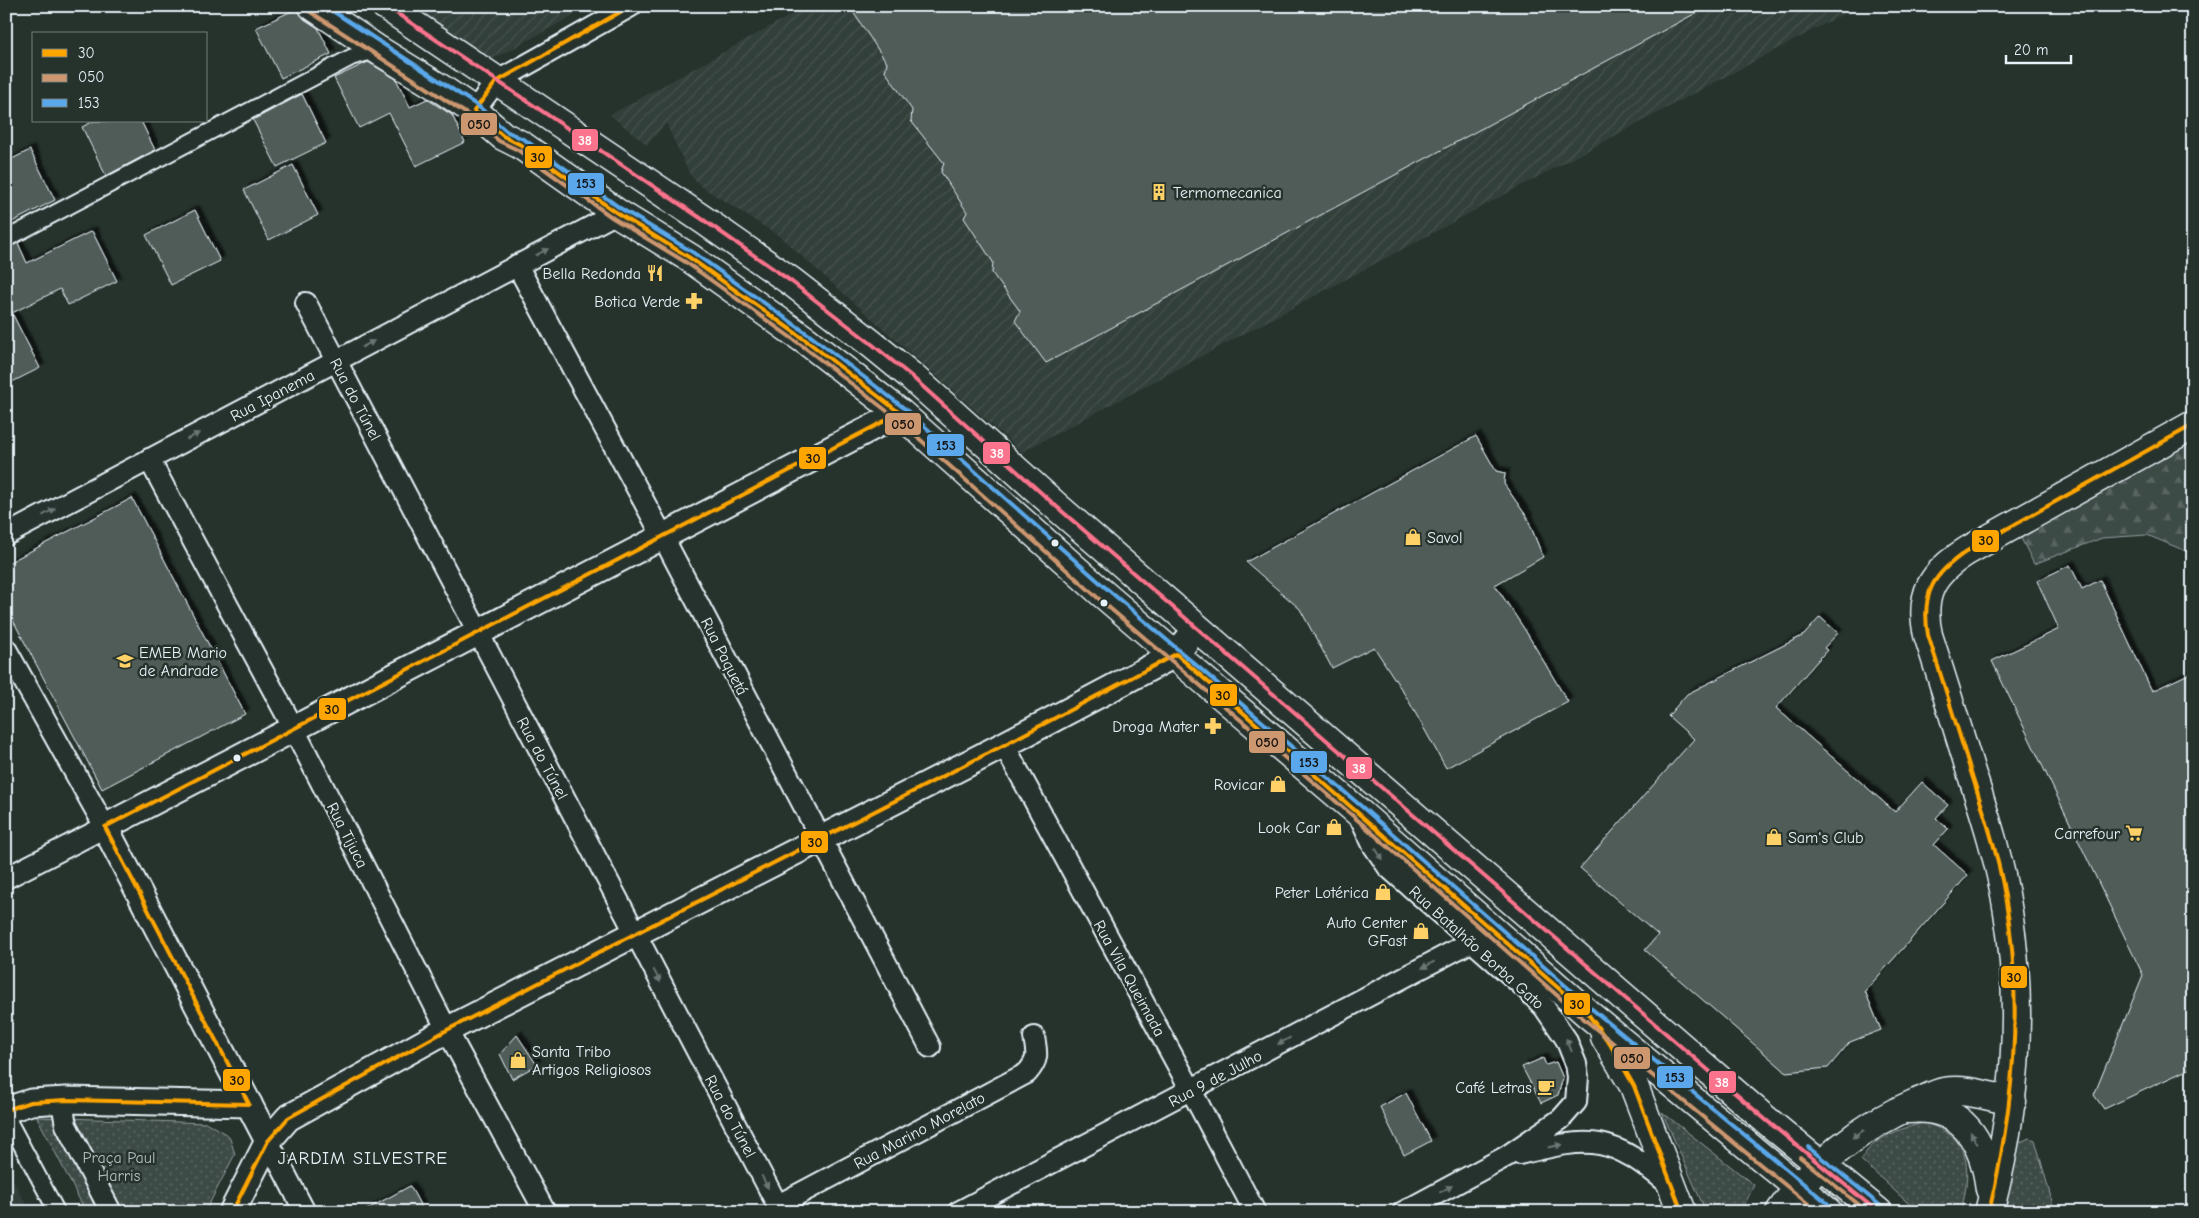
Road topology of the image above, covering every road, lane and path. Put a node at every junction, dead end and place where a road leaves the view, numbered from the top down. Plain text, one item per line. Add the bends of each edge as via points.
1 (313, 6) edge
2 (386, 6) edge
3 (631, 6) edge
4 (378, 50) junction
5 (496, 82) junction
6 (474, 111) junction
7 (617, 212) junction
8 (6, 239) edge
9 (517, 265) junction
10 (306, 304) dead end
11 (336, 361) junction
12 (900, 413) junction
13 (2193, 425) edge
14 (150, 459) junction
15 (6, 535) edge
16 (663, 536) junction
17 (1197, 628) junction
18 (478, 633) junction
19 (6, 649) edge
20 (1176, 654) junction
21 (294, 729) junction
22 (1004, 745) junction
23 (1357, 811) junction
24 (105, 827) junction
25 (820, 839) junction
26 (6, 878) edge
27 (634, 933) junction
28 (1471, 942) junction
29 (1588, 1014) junction
30 (448, 1030) junction
31 (1034, 1037) dead end
32 (930, 1048) dead end
33 (1192, 1090) junction
34 (66, 1100) junction
35 (2012, 1101) junction
36 (249, 1104) junction
37 (6, 1110) edge
38 (1900, 1110) junction
39 (6, 1116) edge
40 (268, 1141) junction
41 (1507, 1156) junction
42 (1820, 1166) junction
43 (1799, 1188) junction
44 (1677, 1199) edge
45 (1990, 1206) edge
46 (780, 1208) edge
47 (57, 1212) edge
48 (111, 1212) edge
49 (232, 1212) edge
50 (305, 1212) edge
51 (545, 1212) edge
52 (958, 1212) edge
53 (1255, 1212) edge
54 (1403, 1212) edge
55 (1780, 1212) edge
56 (1828, 1212) edge
57 (1878, 1212) edge

1 - 4 main road
2 - 5 main road
3 - 5 street
4 - 6 main road
4 - 8 street via 352,57
5 - 6 street
5 - 17 main road via 705,221 874,345
6 - 7 main road via 503,136
9 -> 7 street, Rua Ipanema
7 - 12 main road via 698,264 808,342
11 -> 9 street, Rua Ipanema
9 - 16 street, Rua Paquetá
10 - 11 street, Rua do Túnel
14 -> 11 street, Rua Ipanema
11 - 18 street, Rua do Túnel
12 - 16 street
12 - 20 main road via 1102,593
13 - 35 main road via 1962,554 1938,575 1928,592 1925,614 1928,635 1988,824 2008,911 2016,1024
15 -> 14 street, Rua Ipanema
14 - 21 street, Rua Tijuca
16 - 18 street
16 - 25 street, Rua Paquetá
17 - 20 street
17 - 42 main road
18 - 21 street
18 - 27 street, Rua do Túnel
19 - 24 street
20 - 22 street
20 - 23 main road
21 - 24 street
21 - 30 street, Rua Tijuca
22 - 25 street
22 - 33 street, Rua Vila Queimada
23 -> 28 street, Rua Batalhão Borba Gato via 1388,867
23 - 29 main road
24 - 26 street
24 - 36 street
25 - 27 street
25 - 32 street, Rua Paquetá
27 - 30 street
27 -> 46 street, Rua do Túnel
28 -> 33 street, Rua 9 de Julho
41 -> 28 street, Rua Batalhão Borba Gato via 1574,1106 1578,1092 1576,1064 1555,1022 1525,988
29 - 43 main road
29 - 44 main road via 1634,1086
30 - 40 street via 288,1118
30 - 51 street, Rua Tijuca
31 - 46 street, Rua Marino Morelato via 1037,1055 1026,1073
33 - 52 street, Rua 9 de Julho
33 - 53 street, Rua Vila Queimada
34 - 36 street
34 - 37 street via 31,1102
34 - 48 street via 66,1124
35 - 38 main road via 1963,1091 1936,1095
35 - 45 main road
36 - 40 street
38 -> 42 main road via 1849,1140
45 -> 38 main road via 1985,1162 1976,1140 1964,1124 1934,1108
39 - 47 street
40 - 49 street
40 - 50 street
41 -> 44 street via 1565,1144 1604,1144 1633,1157
54 -> 41 street
42 - 43 main road
42 - 57 main road
43 - 55 main road
43 - 56 main road

